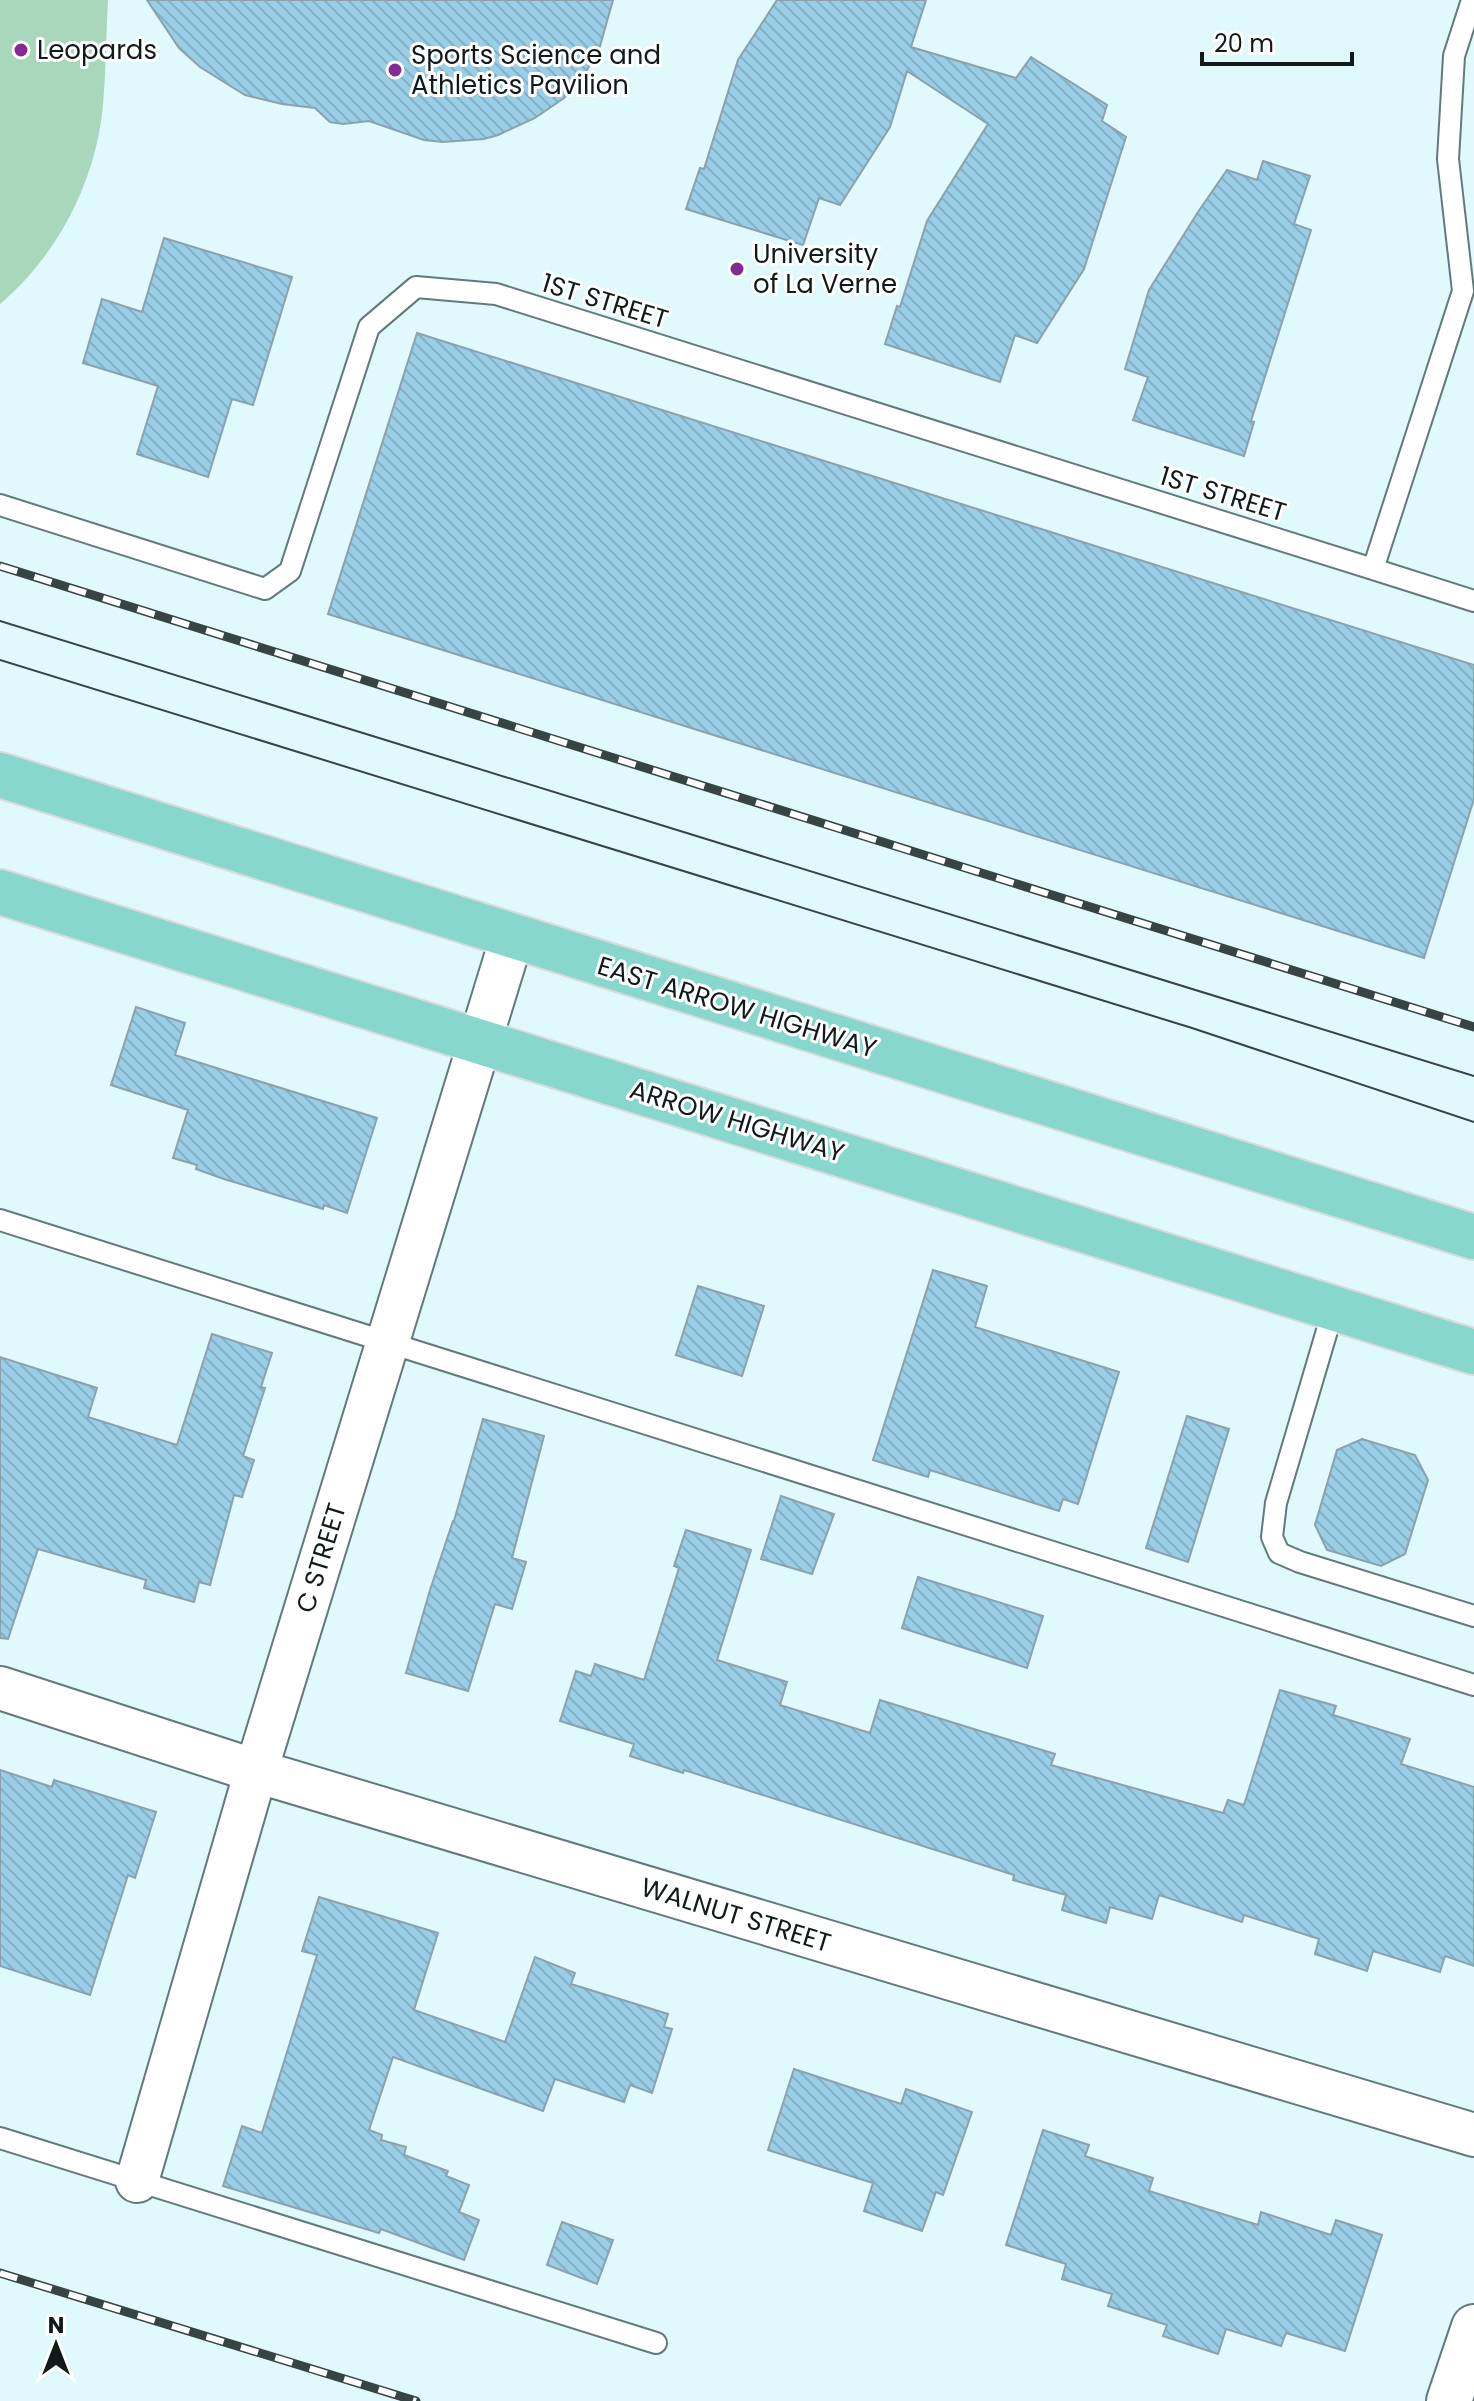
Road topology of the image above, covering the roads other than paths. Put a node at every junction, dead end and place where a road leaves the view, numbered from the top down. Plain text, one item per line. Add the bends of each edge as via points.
1 (1472, 0) edge
2 (0, 505) edge
3 (1373, 569) junction
4 (1474, 601) edge
5 (0, 775) edge
6 (0, 892) edge
7 (512, 937) junction
8 (480, 1041) junction
9 (0, 1220) edge
10 (1474, 1237) edge
11 (1334, 1307) junction
12 (386, 1343) junction
13 (1474, 1352) edge
14 (1474, 1616) edge
15 (1474, 1685) edge
16 (0, 1688) edge
17 (256, 1771) junction
18 (1474, 2135) edge
19 (0, 2138) edge
20 (137, 2181) junction
21 (1474, 2327) edge
22 (656, 2343) dead end
23 (1449, 2401) edge

1 - 3 lane via 1454,56 1448,159 1463,291
2 - 3 lane, 1ST STREET via 265,589 290,571 369,327 416,287 496,294
3 - 4 lane
5 - 7 main road, EAST ARROW HIGHWAY
6 - 8 main road, ARROW HIGHWAY
7 - 8 street, C STREET
7 - 10 main road, EAST ARROW HIGHWAY
8 - 11 main road, ARROW HIGHWAY
8 - 12 street, C STREET
9 - 12 lane
11 - 13 main road, ARROW HIGHWAY
11 - 14 lane via 1276,1503 1272,1537 1279,1553
12 - 15 lane
12 - 17 street, C STREET
16 - 17 street, WALNUT STREET
17 - 18 street, WALNUT STREET
17 - 20 street, C STREET
19 - 20 lane
20 - 22 lane
21 - 23 street

